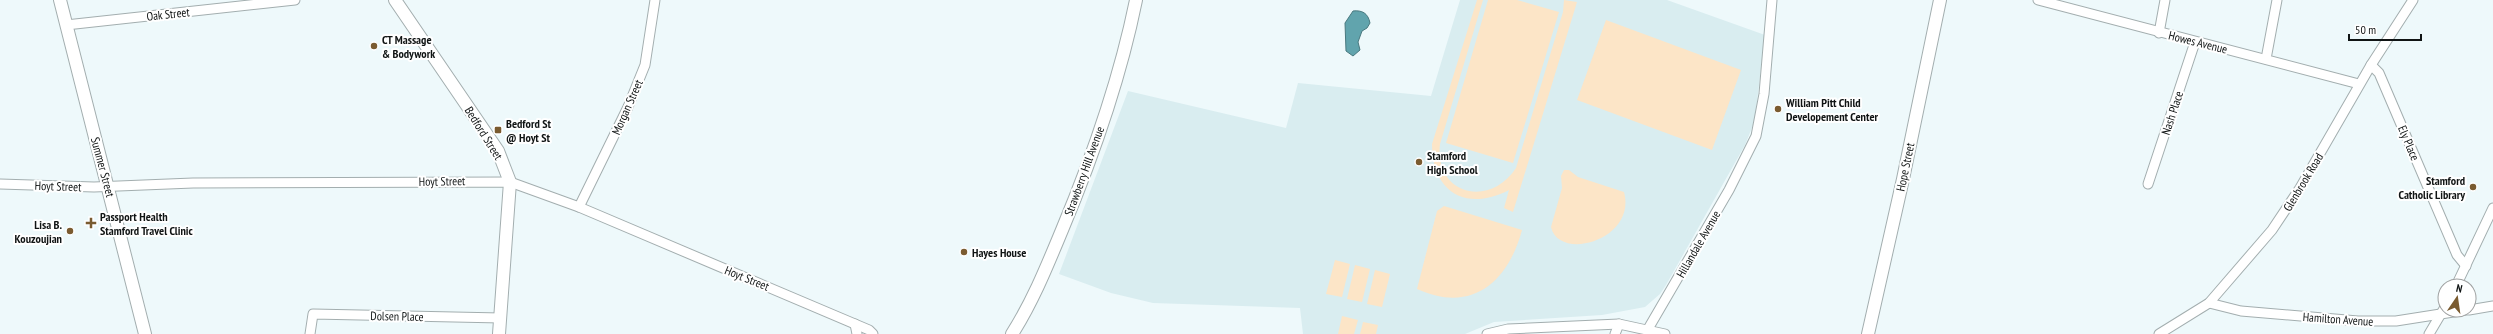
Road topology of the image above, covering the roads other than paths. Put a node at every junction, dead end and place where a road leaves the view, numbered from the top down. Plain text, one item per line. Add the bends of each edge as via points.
1 (60, 0) edge
2 (295, 0) edge
3 (395, 0) edge
4 (655, 0) edge
5 (1136, 0) edge
6 (1772, 0) edge
7 (1940, 0) edge
8 (2038, 0) edge
9 (2165, 0) edge
10 (2277, 0) edge
11 (2413, 0) edge
12 (66, 25) junction
13 (2159, 33) junction
14 (2195, 42) junction
15 (2266, 59) junction
16 (2371, 64) junction
17 (2359, 84) junction
18 (510, 182) junction
19 (0, 184) edge
20 (2148, 184) dead end
21 (108, 186) junction
22 (579, 207) junction
23 (2493, 208) edge
24 (2466, 266) junction
25 (2460, 278) edge
26 (2209, 303) junction
27 (2493, 306) edge
28 (2477, 309) edge
29 (2437, 315) edge
30 (501, 318) junction
31 (2438, 318) edge
32 (856, 324) junction
33 (1619, 324) junction
34 (1648, 329) junction
35 (145, 334) edge
36 (310, 334) edge
37 (499, 334) edge
38 (857, 334) edge
39 (873, 334) edge
40 (1012, 334) edge
41 (1487, 334) edge
42 (1615, 334) edge
43 (1664, 334) edge
44 (1868, 334) edge
45 (2159, 334) edge
46 (2429, 334) edge

1 - 12 main road, Summer Street
2 - 12 street, Oak Street
3 - 18 main road, Bedford Street via 498,151
4 - 22 street, Morgan Street via 645,65 628,107
5 - 40 main road, Strawberry Hill Avenue via 1120,71 1077,195 1044,275
6 - 34 street, Hillandale Avenue via 1764,94 1756,136 1729,190
7 - 44 main road, Hope Street
8 - 13 street, Howes Avenue
9 - 13 street
10 - 15 street
11 - 16 street, Glenbrook Road
12 - 21 main road, Summer Street
13 - 14 street, Howes Avenue
14 - 15 street, Howes Avenue
14 - 20 street, Nash Place
15 - 17 street, Howes Avenue
16 - 17 street, Glenbrook Road
16 - 24 street, Ely Place via 2379,73 2457,255
17 - 26 street, Glenbrook Road via 2282,216 2255,252
18 - 21 street, Hoyt Street via 193,183
18 - 22 street, Hoyt Street
18 - 30 main road, Bedford Street
19 - 21 street, Hoyt Street
21 - 35 main road, Summer Street
22 - 32 street, Hoyt Street
23 - 24 street
24 - 25 street
26 - 29 street, Hamilton Avenue via 2241,311 2358,321 2396,321
26 - 45 street, Glenbrook Road
27 - 28 street, Hamilton Avenue
30 - 36 street, Dolsen Place via 313,314
30 - 37 main road, Bedford Street
31 - 46 street
32 - 38 street
32 - 39 street, Hoyt Street
33 - 34 street
33 - 41 street via 1508,330
33 - 42 street
34 - 43 street

